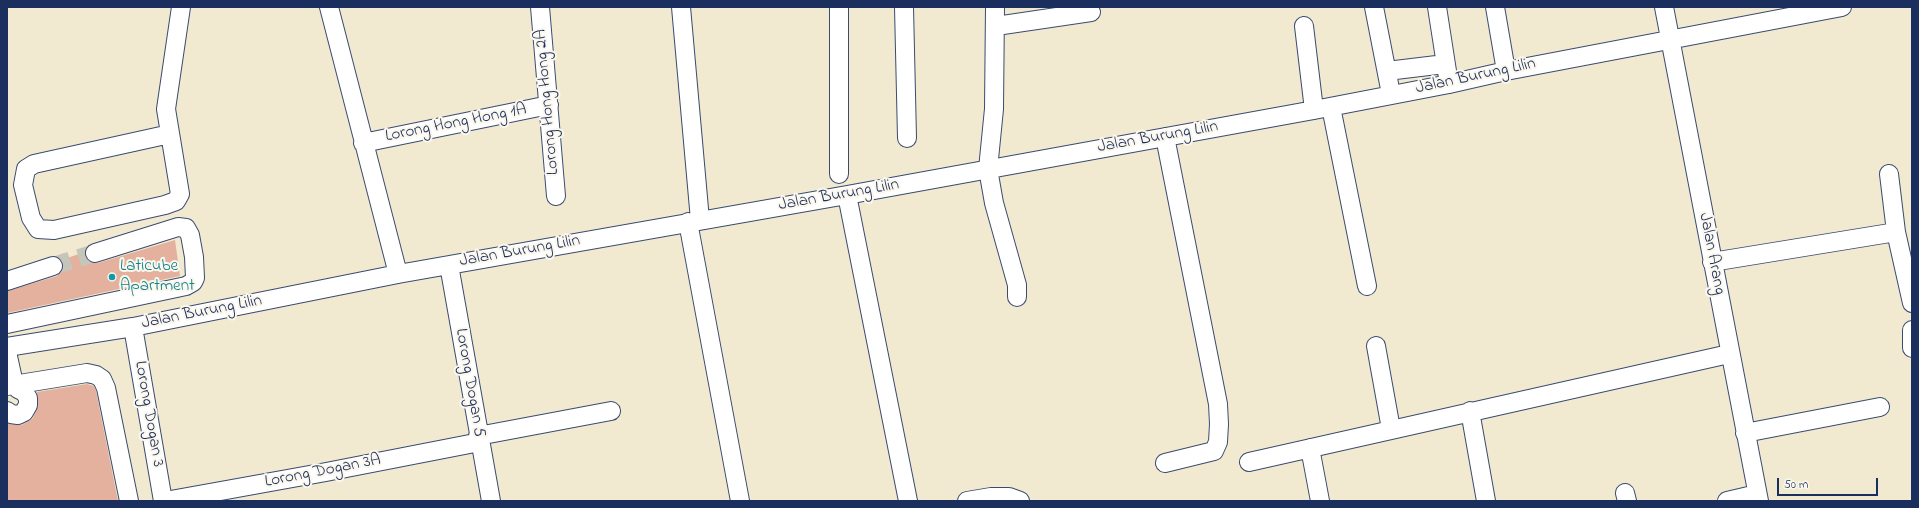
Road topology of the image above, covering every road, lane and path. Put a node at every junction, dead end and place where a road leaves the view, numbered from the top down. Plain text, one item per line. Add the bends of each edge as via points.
1 (181, 7) edge
2 (329, 7) edge
3 (540, 7) edge
4 (681, 7) edge
5 (839, 7) edge
6 (904, 7) edge
7 (995, 7) edge
8 (1374, 7) edge
9 (1437, 7) edge
10 (1495, 7) edge
11 (1664, 7) edge
12 (1842, 7) edge
13 (1091, 12) dead end
14 (996, 26) junction
15 (1304, 26) dead end
16 (1670, 39) junction
17 (1445, 64) junction
18 (1506, 70) junction
19 (1386, 71) junction
20 (1449, 84) junction
21 (1390, 94) junction
22 (549, 105) junction
23 (1322, 108) junction
24 (170, 134) junction
25 (907, 138) dead end
26 (1165, 138) junction
27 (363, 143) junction
28 (988, 169) junction
29 (839, 174) dead end
30 (1889, 174) dead end
31 (847, 195) junction
32 (556, 196) dead end
33 (694, 221) junction
34 (1896, 232) junction
35 (95, 253) tunnel mouth
36 (1712, 262) junction
37 (449, 265) junction
38 (53, 266) tunnel mouth
39 (398, 274) junction
40 (7, 281) edge
41 (1367, 286) dead end
42 (178, 288) junction
43 (1017, 297) dead end
44 (1912, 303) edge
45 (185, 317) junction
46 (7, 324) edge
47 (134, 327) junction
48 (1912, 330) edge
49 (1376, 346) dead end
50 (7, 347) edge
51 (1912, 348) edge
52 (7, 352) edge
53 (1729, 354) junction
54 (12, 388) edge
55 (1880, 407) dead end
56 (7, 411) edge
57 (611, 411) dead end
58 (1470, 411) junction
59 (1391, 428) junction
60 (1746, 433) junction
61 (479, 439) junction
62 (1310, 448) junction
63 (1249, 462) dead end
64 (1165, 463) dead end
65 (1758, 498) edge
66 (129, 501) edge
67 (164, 501) edge
68 (491, 501) edge
69 (740, 501) edge
70 (908, 501) edge
71 (967, 501) edge
72 (1020, 501) edge
73 (1320, 501) edge
74 (1486, 501) edge
75 (1728, 501) edge

1 - 24 street via 166,109
2 - 27 street
3 - 22 street, Lorong Hong Hong 2A
4 - 33 street
5 - 29 street
6 - 25 street
7 - 14 street
8 - 19 street
9 - 17 street
10 - 18 street
11 - 16 street, Jalan Arang
12 - 16 street, Jalan Burung Lilin
13 - 14 street
14 - 28 street via 994,109
15 - 23 street
16 - 18 street, Jalan Burung Lilin
16 - 36 street, Jalan Arang
17 - 19 street
17 - 20 street
18 - 20 street, Jalan Burung Lilin
19 - 21 street
20 - 21 street, Jalan Burung Lilin
21 - 23 street, Jalan Burung Lilin
22 - 27 street, Lorong Hong Hong 1A
22 - 32 street, Lorong Hong Hong 2A
23 - 26 street, Jalan Burung Lilin
23 - 41 street
24 - 24 street via 34,164 26,169 23,185 31,218 38,229 54,230 176,201 180,194
26 - 28 street, Jalan Burung Lilin
26 - 64 street via 1218,404 1219,424 1218,442 1214,451
27 - 39 street
28 - 31 street, Jalan Burung Lilin
28 - 43 street via 994,203 1017,285
30 - 34 street
31 - 33 street, Jalan Burung Lilin
31 - 70 street
33 - 37 street, Jalan Burung Lilin
33 - 69 street
34 - 36 street
34 - 44 street
35 - 42 street via 178,227 186,228 193,250 195,278 193,282
36 - 53 street, Jalan Arang
37 - 39 street, Jalan Burung Lilin
37 - 61 street, Lorong Dogan 5
38 - 40 street
39 - 45 street, Jalan Burung Lilin
42 - 45 street
42 - 46 street
45 - 47 street, Jalan Burung Lilin
47 - 50 street, Jalan Burung Lilin
47 - 67 street, Lorong Dogan 3
48 - 51 street
49 - 59 street
52 - 54 street
53 - 58 street
53 - 60 street, Jalan Arang
54 - 56 street via 24,392 28,398 28,406 18,415
54 - 66 street via 88,373 102,380 106,388
55 - 60 street
57 - 61 street, Lorong Dogan 3A
58 - 59 street
58 - 74 street
59 - 62 street
60 - 65 street, Jalan Arang
61 - 67 street, Lorong Dogan 3A via 326,472
61 - 68 street, Lorong Dogan 5
62 - 63 street
62 - 73 street
65 - 75 street
71 - 72 street via 1009,498

